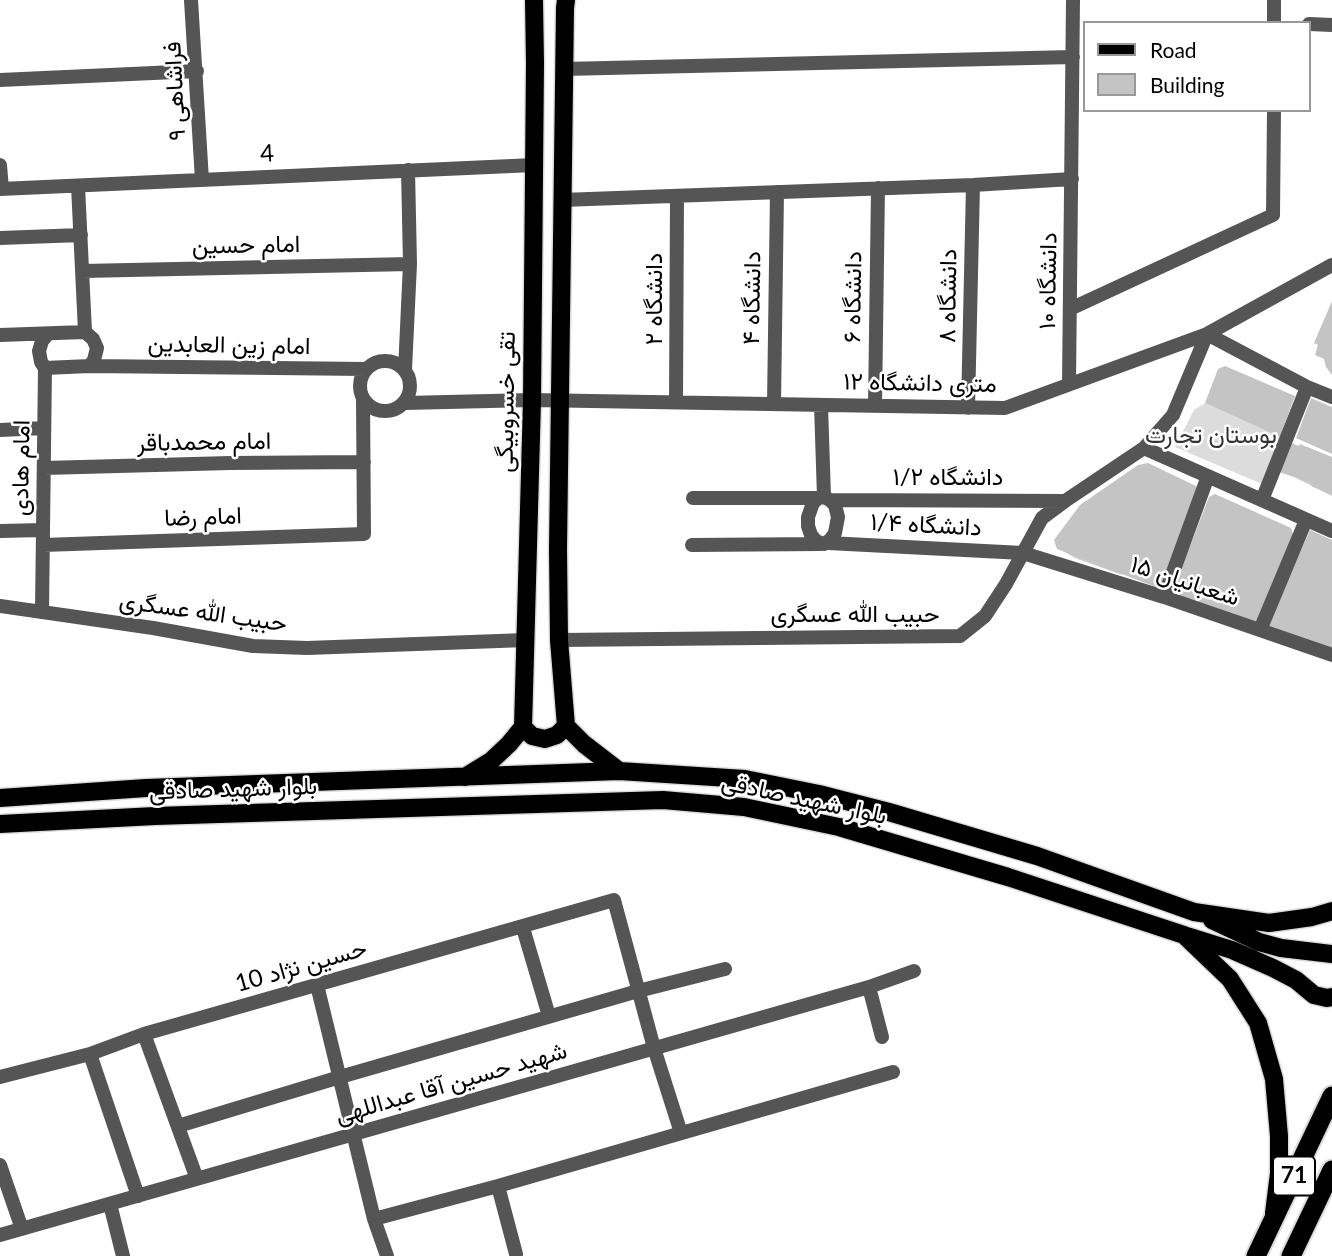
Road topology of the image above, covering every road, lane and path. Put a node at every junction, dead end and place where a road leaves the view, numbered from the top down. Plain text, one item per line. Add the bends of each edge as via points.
1 (191, 0) edge
2 (534, 0) edge
3 (566, 0) edge
4 (1073, 0) edge
5 (1274, 0) edge
6 (1274, 21) edge
7 (1311, 24) edge
8 (1332, 25) edge
9 (1073, 57) junction
10 (564, 69) junction
11 (197, 71) junction
12 (0, 79) edge
13 (1274, 112) edge
14 (0, 165) edge
15 (534, 165) junction
16 (408, 170) junction
17 (202, 180) junction
18 (1072, 180) junction
19 (973, 185) junction
20 (78, 186) junction
21 (878, 188) junction
22 (1, 189) edge
23 (777, 192) junction
24 (677, 196) junction
25 (562, 200) junction
26 (81, 235) junction
27 (0, 238) edge
28 (410, 264) junction
29 (1332, 265) edge
30 (83, 271) junction
31 (1070, 309) junction
32 (85, 332) junction
33 (48, 334) junction
34 (1207, 334) junction
35 (0, 335) edge
36 (90, 366) junction
37 (45, 368) junction
38 (366, 369) junction
39 (405, 370) junction
40 (1069, 383) junction
41 (1307, 387) junction
42 (1332, 397) edge
43 (363, 399) junction
44 (532, 400) junction
45 (560, 400) junction
46 (676, 402) junction
47 (405, 403) junction
48 (774, 404) junction
49 (821, 405) junction
50 (875, 406) junction
51 (968, 408) junction
52 (44, 428) junction
53 (0, 430) edge
54 (1144, 448) junction
55 (365, 462) junction
56 (44, 468) junction
57 (1208, 476) junction
58 (694, 498) dead end
59 (824, 498) junction
60 (1065, 500) junction
61 (1262, 500) junction
62 (1306, 520) junction
63 (43, 530) junction
64 (0, 531) edge
65 (1332, 531) edge
66 (824, 543) junction
67 (43, 545) junction
68 (692, 545) dead end
69 (1023, 553) junction
70 (1164, 597) junction
71 (0, 606) edge
72 (42, 611) junction
73 (1260, 630) junction
74 (526, 640) junction
75 (559, 640) junction
76 (1332, 655) edge
77 (566, 726) junction
78 (523, 727) junction
79 (619, 771) junction
80 (464, 778) junction
81 (0, 798) edge
82 (0, 824) edge
83 (1332, 911) edge
84 (1194, 912) junction
85 (523, 928) junction
86 (1184, 935) junction
87 (1332, 954) edge
88 (725, 970) dead end
89 (914, 971) dead end
90 (317, 985) junction
91 (869, 987) junction
92 (638, 991) junction
93 (1332, 997) edge
94 (549, 1016) junction
95 (144, 1034) junction
96 (882, 1037) dead end
97 (654, 1048) junction
98 (90, 1054) junction
99 (893, 1072) dead end
100 (0, 1077) edge
101 (340, 1077) junction
102 (1332, 1096) edge
103 (178, 1126) junction
104 (681, 1133) junction
105 (354, 1134) junction
106 (0, 1165) edge
107 (1332, 1170) edge
108 (197, 1179) junction
109 (498, 1186) junction
110 (138, 1196) junction
111 (110, 1204) junction
112 (374, 1219) junction
113 (1273, 1220) junction
114 (23, 1229) junction
115 (0, 1235) edge
116 (516, 1254) dead end
117 (122, 1256) edge
118 (387, 1256) edge
119 (1256, 1256) edge
120 (1291, 1256) edge

1 - 11 street, فراشاهی ۹
2 - 15 main road, تقی خسروبیگی
3 - 10 main road
4 - 9 street, دانشگاه ۱۰
5 - 6 street
7 - 8 street
9 - 10 street
9 - 18 street, دانشگاه ۱۰
10 - 25 main road
11 - 12 street
11 - 17 street, فراشاهی ۹
13 - 31 street via 1273,215
14 - 22 street, 4
15 - 16 street, 4
15 - 44 main road, تقی خسروبیگی
16 - 17 street, 4
16 - 28 street
17 - 20 street, 4
18 - 19 street
18 - 31 street, دانشگاه ۱۰
19 - 21 street
19 - 51 street, دانشگاه ۸
20 - 22 street, 4
20 - 26 street
21 - 23 street
21 - 50 street, دانشگاه ۶
23 - 24 street
23 - 48 street, دانشگاه ۴
24 - 25 street
24 - 46 street, دانشگاه ۲
25 - 45 main road
26 - 27 street
26 - 30 street
28 - 30 street, امام حسین
28 - 39 street
29 - 34 street, ۱۲ متری دانشگاه
30 - 32 street
31 - 40 street, دانشگاه ۱۰
32 - 33 street
32 - 36 street via 97,348
33 - 35 street
33 - 37 street via 39,351
34 - 40 street, ۱۲ متری دانشگاه
34 - 41 street
34 - 54 street, حبیب الله عسگری via 1173,415
36 - 37 street
36 - 38 street, امام زین العابدین
37 - 52 street, امام هادی
38 - 39 street via 379,361 393,362
38 - 43 street via 360,383
39 - 47 street via 411,383
40 - 51 street, ۱۲ متری دانشگاه via 1005,408
41 - 42 street
41 - 61 street
43 - 47 street via 375,409 391,411
43 - 55 street
44 - 45 street, ۱۲ متری دانشگاه
44 - 47 street, ۱۲ متری دانشگاه
44 - 74 main road, تقی خسروبیگی
45 - 46 street, ۱۲ متری دانشگاه
45 - 75 main road
46 - 48 street, ۱۲ متری دانشگاه
48 - 49 street, ۱۲ متری دانشگاه
49 - 50 street, ۱۲ متری دانشگاه
49 - 59 street
50 - 51 street, ۱۲ متری دانشگاه
52 - 53 street
52 - 56 street, امام هادی
54 - 57 street
54 - 60 street, حبیب الله عسگری
55 - 56 street, امام محمدباقر
55 - 67 street, امام رضا via 364,534
56 - 63 street, امام هادی
57 - 61 street
57 - 70 street
58 - 59 street, دانشگاه ۱/۲
59 - 60 street, دانشگاه ۱/۲
59 - 66 street via 838,517 835,533
59 - 66 street via 810,508 808,526 816,541
60 - 69 street, حبیب الله عسگری via 1042,518
61 - 62 street
62 - 65 street
62 - 73 street
63 - 64 street
63 - 67 street, امام هادی
66 - 68 street, دانشگاه ۱/۴
66 - 69 street, دانشگاه ۱/۴
67 - 72 street, امام هادی
69 - 70 street, شعبانیان ۱۵
69 - 75 street, حبیب الله عسگری via 985,616 960,636
70 - 73 street, شعبانیان ۱۵
71 - 72 street, حبیب الله عسگری
72 - 74 street, حبیب الله عسگری via 253,646
73 - 76 street, شعبانیان ۱۵
74 - 78 main road, تقی خسروبیگی
75 - 77 main road
77 - 78 main road via 545,739 532,736
77 - 79 main road
78 - 80 main road via 491,761
79 - 80 main road, بلوار شهید صادقی
79 - 84 main road, بلوار شهید صادقی via 745,779 820,794 1037,856
80 - 81 main road, بلوار شهید صادقی via 146,788
82 - 86 main road, بلوار شهید صادقی via 650,800 744,807 839,827
83 - 84 main road, بلوار شهید صادقی via 1269,923
84 - 87 main road via 1259,942
85 - 90 street, حسین نژاد 10
85 - 92 street, حسین نژاد 10 via 614,900
85 - 94 street
86 - 93 main road via 1273,968 1314,995
86 - 113 main road, بلوار شهید صادقی via 1230,979 1258,1023 1274,1079 1279,1136
88 - 92 street
89 - 91 street, شهید حسین آقا عبداللهی
90 - 95 street, حسین نژاد 10
90 - 101 street
91 - 96 street
91 - 97 street, شهید حسین آقا عبداللهی
92 - 94 street
92 - 97 street
94 - 101 street
95 - 98 street, حسین نژاد 10
95 - 103 street
97 - 104 street
97 - 105 street, شهید حسین آقا عبداللهی
98 - 100 street, حسین نژاد 10
98 - 110 street
99 - 104 street
101 - 103 street
101 - 105 street
102 - 113 highway, 71
103 - 108 street
104 - 109 street
105 - 108 street, شهید حسین آقا عبداللهی
105 - 112 street
106 - 114 street
107 - 120 highway, 71
108 - 110 street, شهید حسین آقا عبداللهی
109 - 112 street
109 - 116 street
110 - 111 street, شهید حسین آقا عبداللهی
111 - 114 street, شهید حسین آقا عبداللهی
111 - 117 street
112 - 118 street
113 - 119 highway, 71
114 - 115 street, شهید حسین آقا عبداللهی

